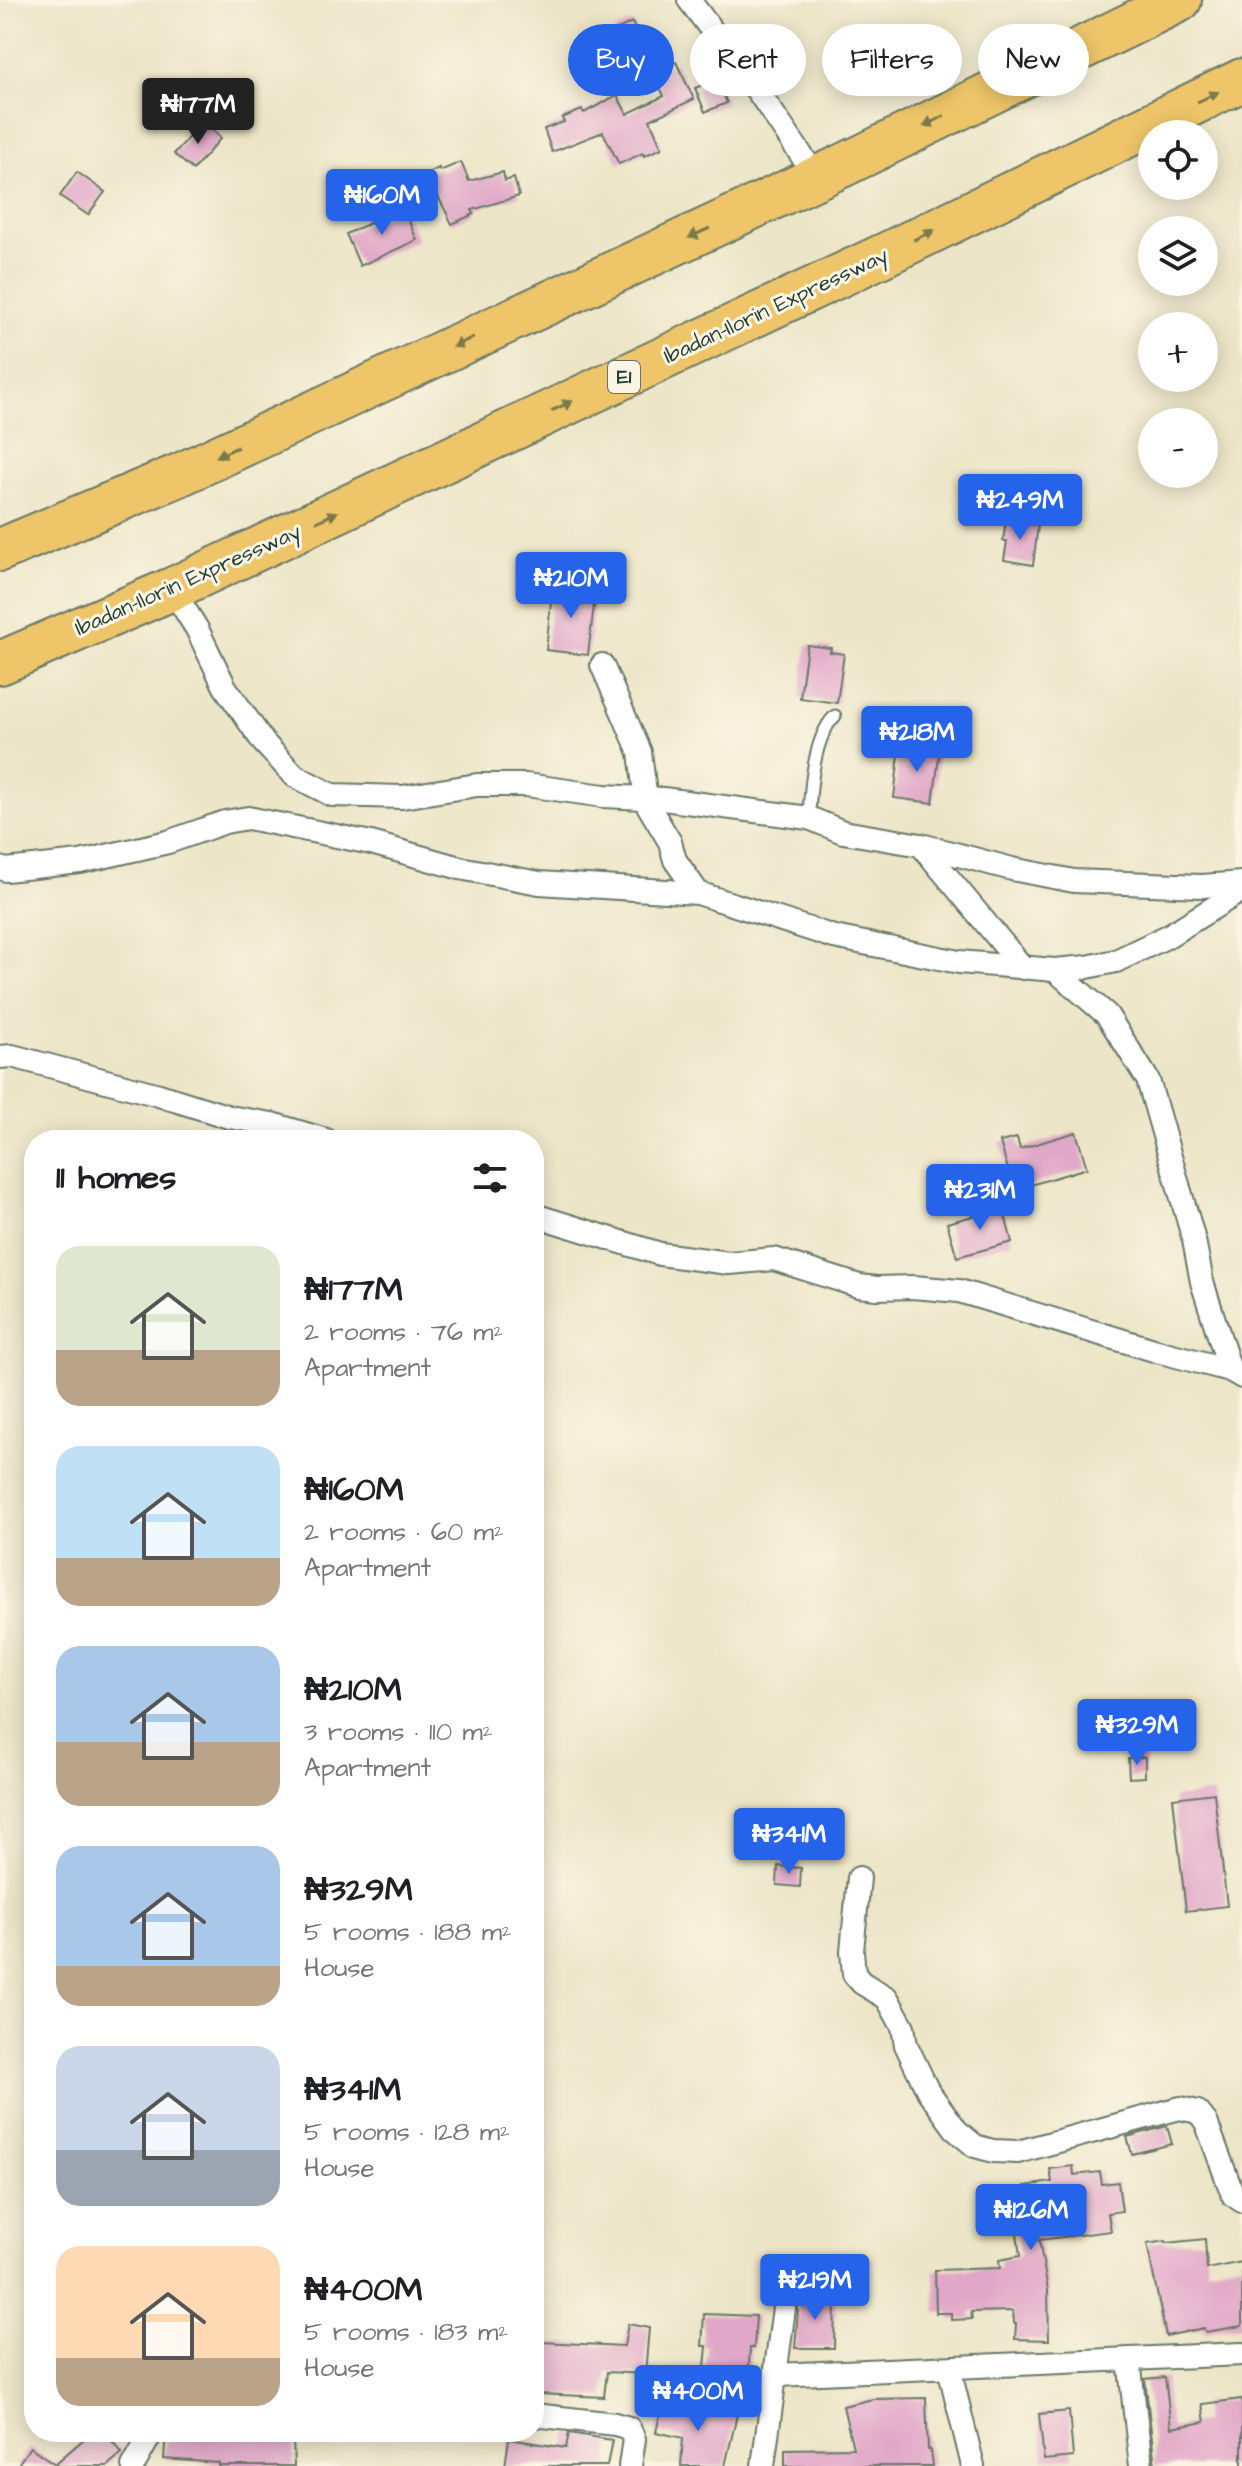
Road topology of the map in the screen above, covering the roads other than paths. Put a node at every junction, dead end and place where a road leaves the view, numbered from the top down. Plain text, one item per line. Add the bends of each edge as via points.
1 (689, 0) edge
2 (1180, 0) edge
3 (1242, 80) edge
4 (817, 178) junction
5 (0, 550) edge
6 (172, 589) junction
7 (0, 663) edge
8 (602, 665) dead end
9 (835, 716) dead end
10 (645, 798) junction
11 (809, 818) junction
12 (921, 845) junction
13 (0, 868) edge
14 (1242, 883) edge
15 (1242, 890) edge
16 (698, 893) junction
17 (1023, 968) junction
18 (1055, 970) junction
19 (0, 1057) edge
20 (292, 1130) edge
21 (544, 1218) edge
22 (1236, 1373) edge
23 (859, 1878) dead end
24 (1242, 2201) edge
25 (784, 2308) dead end
26 (1242, 2354) edge
27 (1129, 2359) junction
28 (949, 2368) junction
29 (776, 2375) junction
30 (544, 2416) edge
31 (146, 2442) edge
32 (133, 2466) edge
33 (630, 2466) edge
34 (763, 2466) edge
35 (973, 2466) edge
36 (1141, 2466) edge

1 - 4 street
2 -> 4 highway
6 -> 3 highway, Ibadan-Ilorin Expressway / E1 via 874,260
4 -> 5 highway via 179,475
6 - 7 highway, Ibadan-Ilorin Expressway / E1
6 - 10 street via 225,687 264,743 295,776 332,795 402,797 477,785 526,785
8 - 10 street via 640,752
9 - 11 lane via 818,753
10 - 11 street
10 - 16 street via 675,860
11 - 12 street via 843,832
12 - 14 street via 1074,881
12 - 17 street
13 - 16 street via 80,862 248,818 539,883
15 - 18 street via 1116,961
16 - 17 street via 834,937 959,962
17 - 18 street
18 - 22 street via 1107,1015 1148,1080 1202,1282
19 - 20 street
21 - 22 street via 660,1254 729,1263 774,1259 859,1286 959,1291
23 - 24 street via 854,1974 887,1998 928,2091 957,2131 975,2146 1018,2152 1180,2108 1198,2112 1233,2195
25 - 29 street
26 - 27 street
27 - 28 street
27 - 36 street
28 - 29 street
28 - 35 street
29 - 34 street
30 - 33 street via 629,2428 634,2439
31 - 32 street

